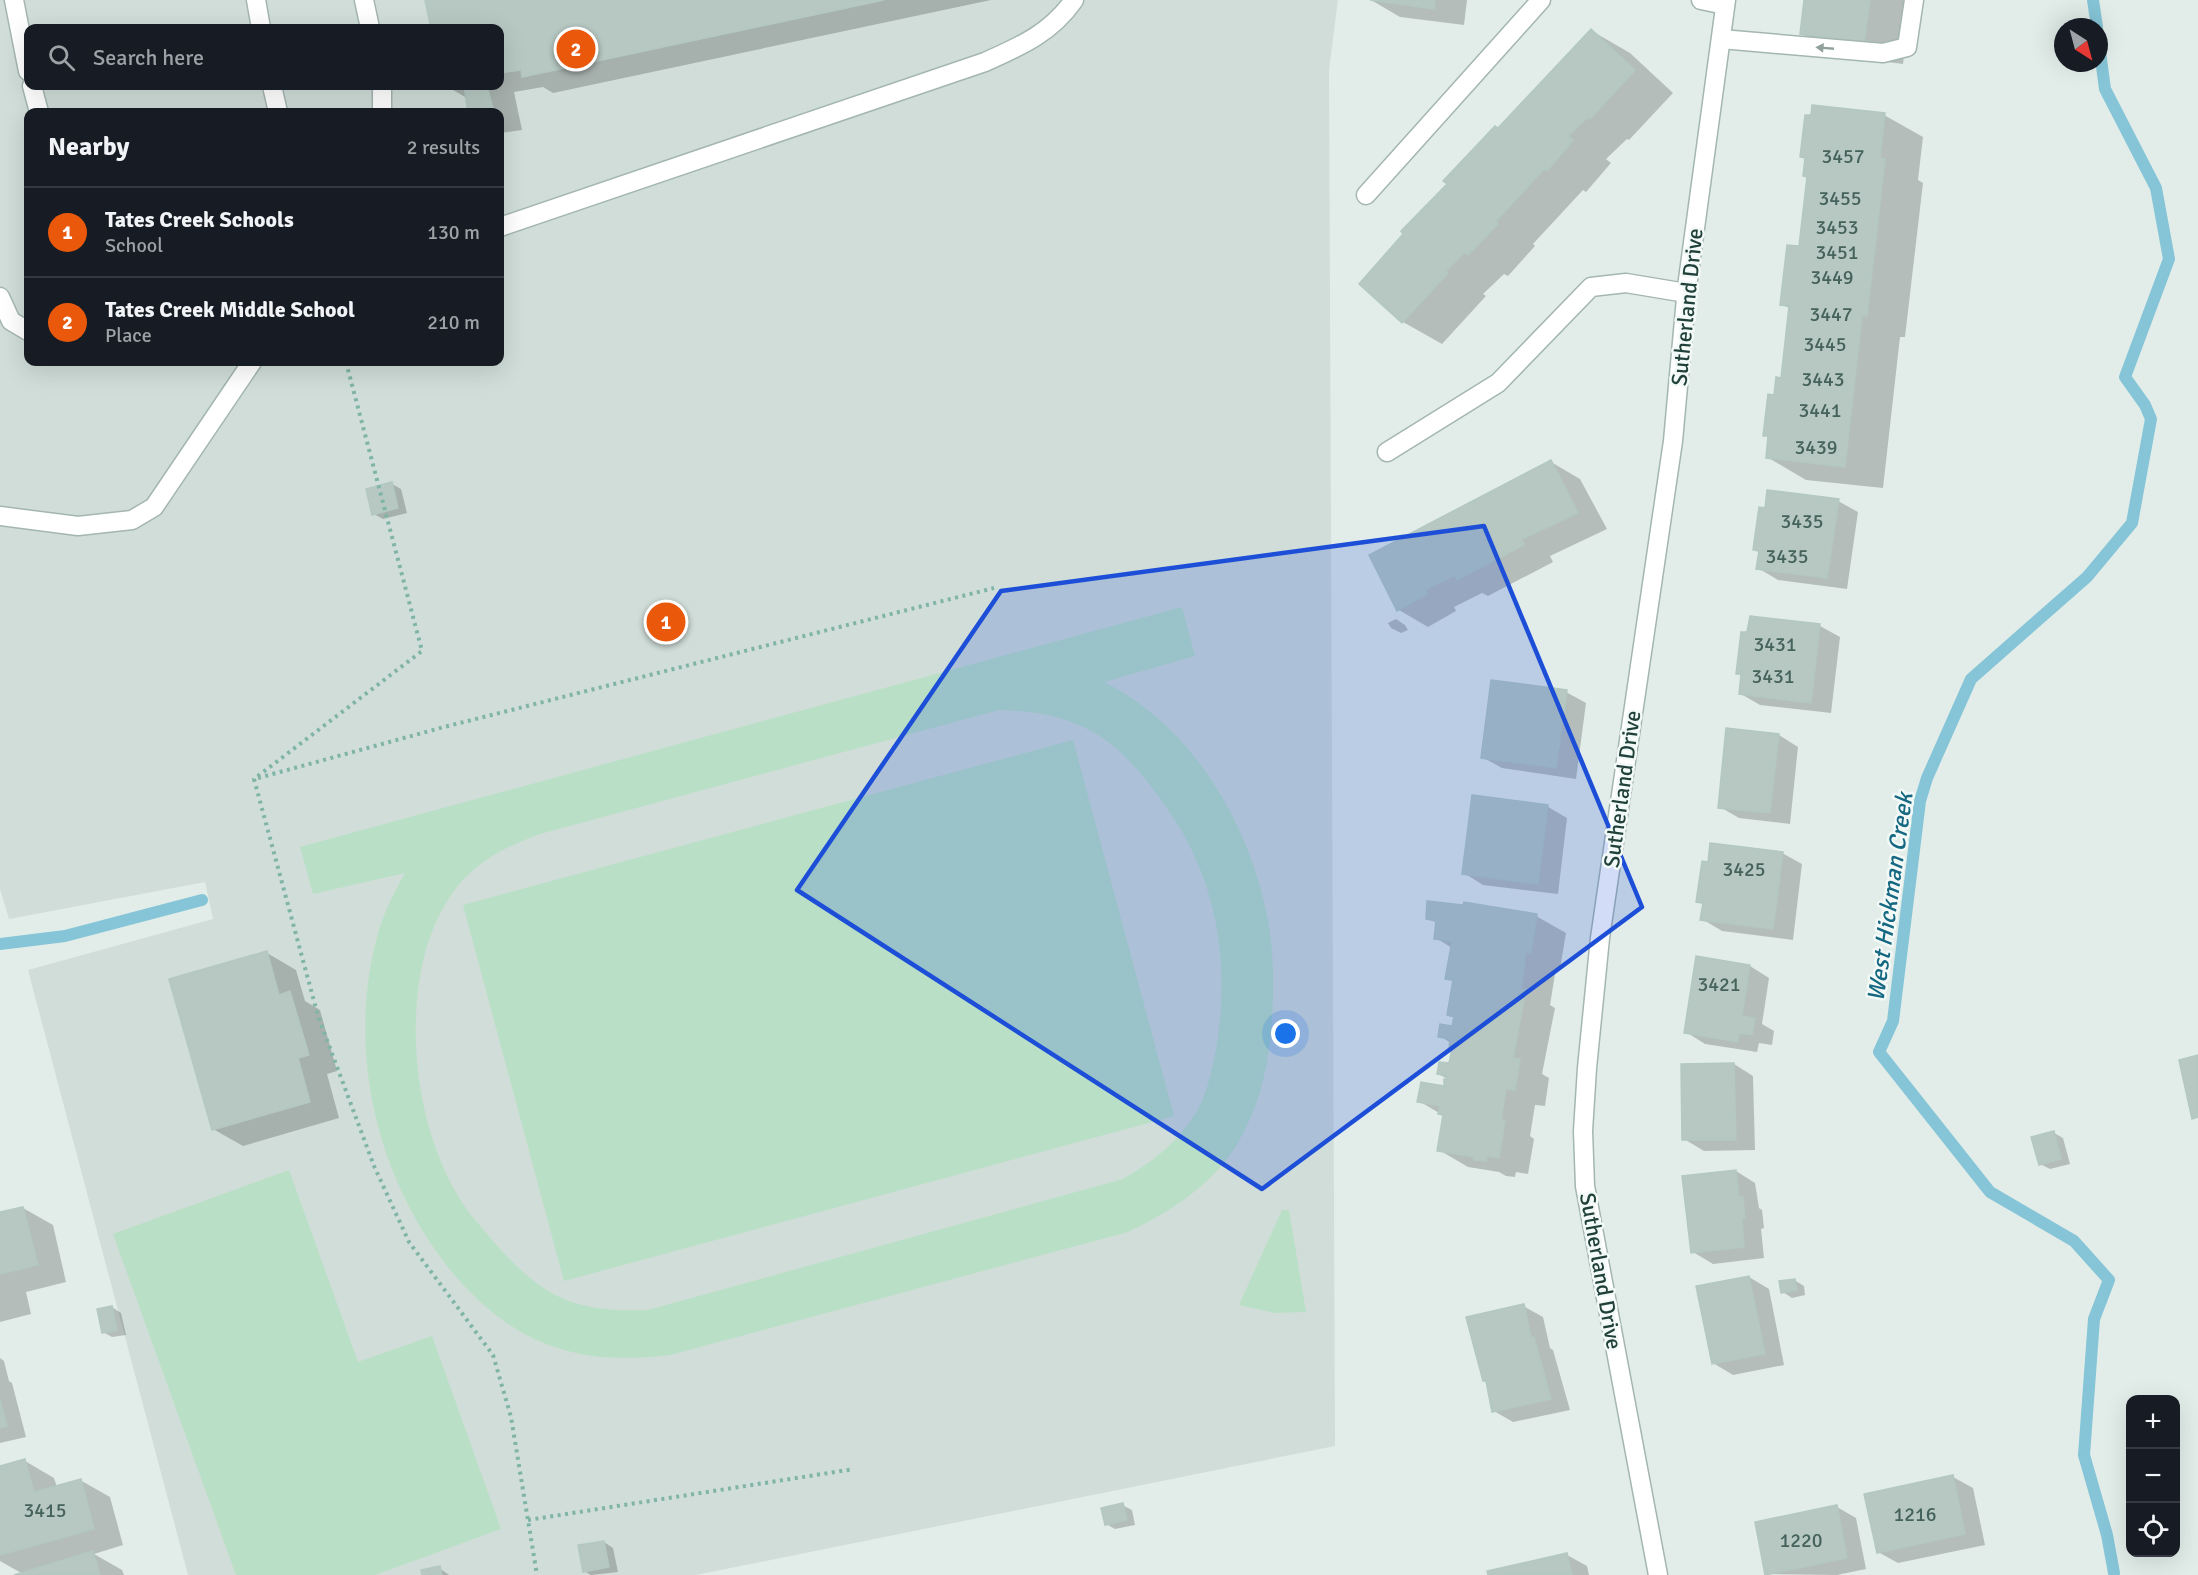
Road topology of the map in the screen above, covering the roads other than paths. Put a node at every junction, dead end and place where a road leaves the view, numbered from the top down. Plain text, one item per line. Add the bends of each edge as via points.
1 (14, 0) edge
2 (256, 0) edge
3 (364, 0) edge
4 (1074, 0) edge
5 (1541, 0) edge
6 (1701, 0) edge
7 (1914, 0) edge
8 (1726, 2) edge
9 (260, 24) edge
10 (369, 24) edge
11 (1721, 39) junction
12 (24, 51) edge
13 (33, 90) edge
14 (273, 90) edge
15 (382, 90) edge
16 (38, 108) edge
17 (277, 108) edge
18 (382, 108) edge
19 (1366, 195) dead end
20 (504, 226) edge
21 (1686, 293) junction
22 (0, 297) edge
23 (4, 318) edge
24 (24, 329) edge
25 (249, 366) edge
26 (1387, 452) dead end
27 (0, 516) edge
28 (1658, 1575) edge

1 - 12 street
2 - 9 street
3 - 10 street
4 - 20 street via 1063,16 1030,42 986,62
5 - 19 street
6 - 8 street
7 -> 11 street via 1907,47 1884,53
8 - 11 street, Sutherland Drive
11 - 21 street, Sutherland Drive
13 - 16 street
14 - 17 street
15 - 18 street
21 - 26 street via 1626,283 1591,287 1498,383
21 - 28 street, Sutherland Drive via 1673,441 1600,938 1583,1131 1585,1186
22 - 23 street
23 - 24 street
25 - 27 street via 154,507 132,520 78,526

